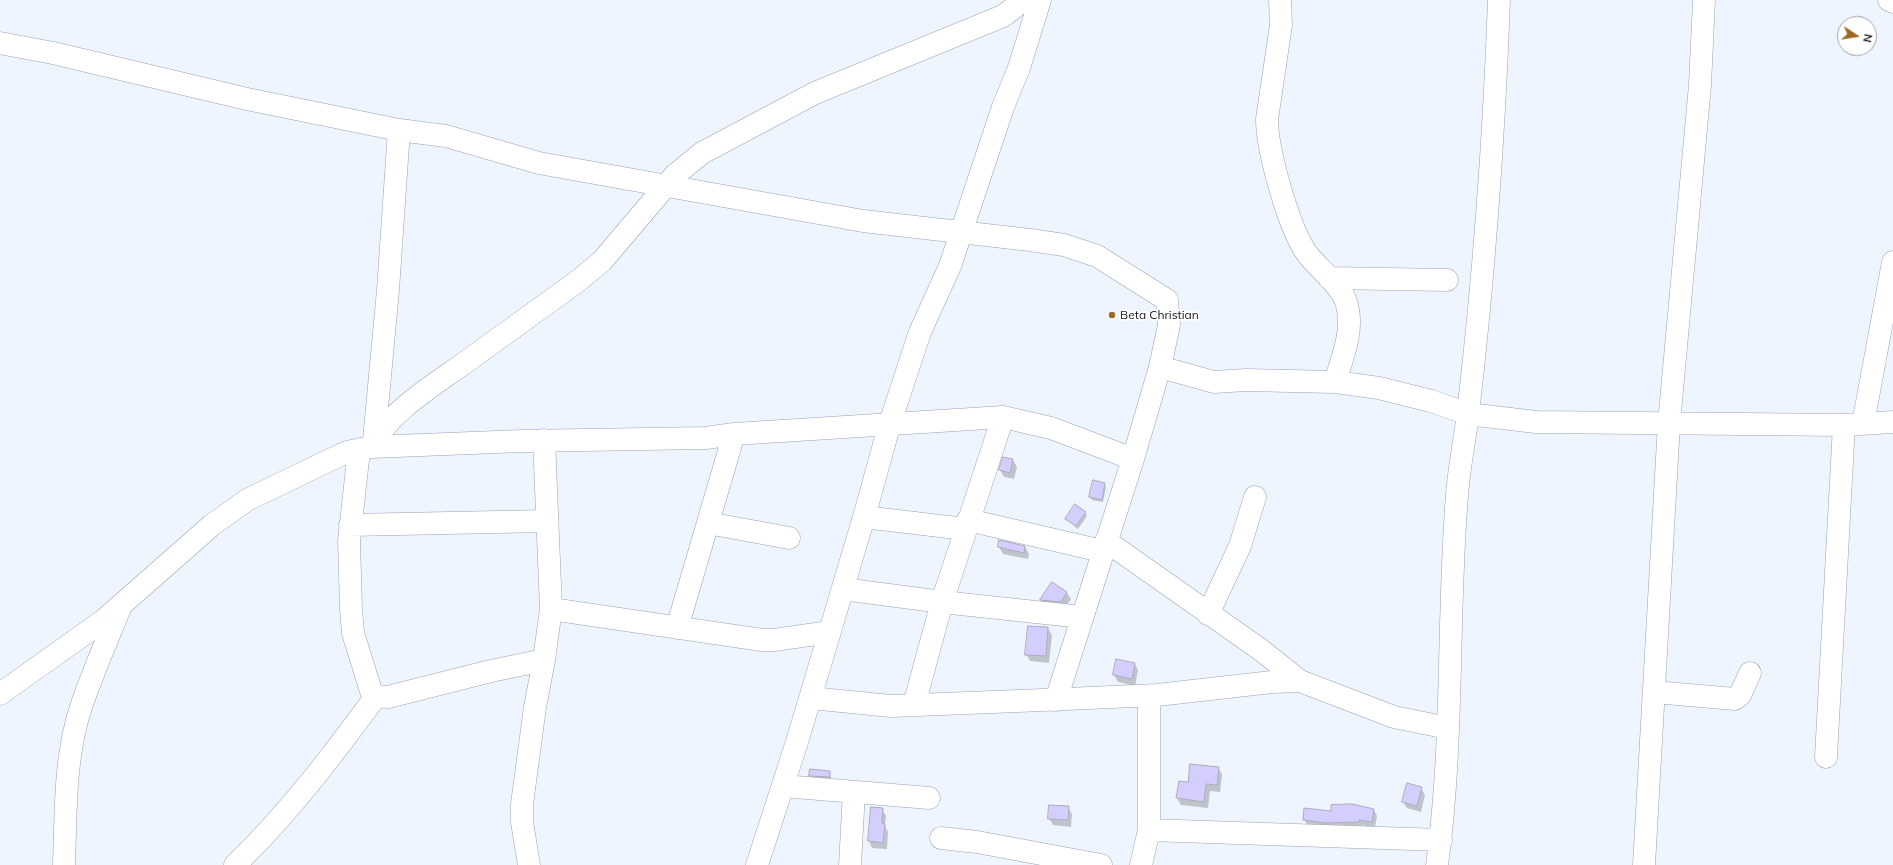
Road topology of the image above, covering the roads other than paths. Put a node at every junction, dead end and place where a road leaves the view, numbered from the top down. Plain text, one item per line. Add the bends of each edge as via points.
1 (1024, 0) edge
2 (1040, 0) edge
3 (1280, 0) edge
4 (1499, 0) edge
5 (1704, 0) edge
6 (1889, 0) edge
7 (1893, 2) edge
8 (0, 43) edge
9 (399, 130) junction
10 (665, 186) junction
11 (961, 233) junction
12 (1893, 262) edge
13 (1329, 278) junction
14 (1447, 280) dead end
15 (1160, 367) junction
16 (1335, 382) junction
17 (1468, 414) junction
18 (1002, 417) junction
19 (1893, 422) edge
20 (890, 423) junction
21 (1669, 423) junction
22 (1853, 425) junction
23 (734, 434) junction
24 (544, 440) junction
25 (368, 446) junction
26 (1133, 459) junction
27 (1254, 497) dead end
28 (864, 516) junction
29 (547, 521) junction
30 (708, 524) junction
31 (350, 525) junction
32 (966, 525) junction
33 (789, 538) dead end
34 (1104, 546) junction
35 (843, 589) junction
36 (942, 602) junction
37 (121, 605) junction
38 (551, 609) junction
39 (1208, 614) junction
40 (1082, 617) junction
41 (677, 628) junction
42 (830, 632) junction
43 (544, 660) junction
44 (1750, 673) dead end
45 (1300, 681) junction
46 (1654, 692) junction
47 (0, 694) edge
48 (376, 696) junction
49 (1149, 696) junction
50 (811, 698) junction
51 (1056, 700) junction
52 (914, 705) junction
53 (1448, 728) junction
54 (1826, 757) dead end
55 (783, 786) junction
56 (854, 792) junction
57 (928, 798) dead end
58 (1149, 830) junction
59 (941, 838) dead end
60 (1441, 840) junction
61 (64, 865) edge
62 (235, 865) edge
63 (528, 865) edge
64 (757, 865) edge
65 (850, 865) edge
66 (1101, 865) edge
67 (1141, 865) edge
68 (1437, 865) edge
69 (1644, 865) edge

1 - 10 street via 1003,16 815,93 702,153
2 - 11 street
3 - 13 street via 1281,25 1267,118 1267,134 1292,221 1307,253
4 - 17 street via 1485,232
5 - 21 street via 1700,85
6 - 7 street
8 - 9 street
9 - 10 street via 446,136 539,163
9 - 25 street via 388,290
10 - 11 street via 863,221
10 - 25 street via 596,266 417,397 391,420
11 - 15 street via 1030,240 1064,246 1097,256 1164,297 1169,304 1169,325
11 - 20 street via 950,266 920,332
12 - 22 street
13 - 14 street
13 - 16 street via 1347,305 1350,327 1348,342
15 - 16 street via 1214,382
15 - 26 street
16 - 17 street via 1379,388
17 - 21 street via 1536,422
17 - 53 street via 1457,495
18 - 20 street
18 - 26 street via 1051,428
18 - 32 street
19 - 22 street
20 - 23 street
20 - 28 street
21 - 22 street
21 - 46 street
22 - 54 street
23 - 24 street via 706,438
23 - 30 street
24 - 25 street
24 - 29 street
25 - 31 street
25 - 37 street via 334,458 248,500 212,525
26 - 34 street
27 - 39 street via 1240,546
28 - 32 street
28 - 35 street
29 - 31 street
29 - 38 street
30 - 33 street
30 - 41 street
31 - 48 street via 353,633 371,691
32 - 34 street
32 - 36 street
34 - 39 street via 1152,573
34 - 40 street
35 - 36 street
35 - 42 street
36 - 40 street
36 - 52 street
37 - 47 street via 104,620
37 - 61 street via 81,705 68,773
38 - 41 street
38 - 43 street
39 - 45 street via 1261,650
40 - 51 street
41 - 42 street via 762,640
42 - 50 street
43 - 48 street via 388,697
43 - 63 street via 522,804
44 - 46 street via 1740,695 1735,699
45 - 49 street
45 - 53 street via 1394,716
46 - 69 street
48 - 62 street via 329,759 264,837
49 - 51 street
49 - 58 street
50 - 52 street via 869,704
50 - 55 street
51 - 52 street
53 - 60 street
55 - 56 street
55 - 64 street
56 - 57 street
56 - 65 street
58 - 60 street
58 - 67 street
59 - 66 street via 977,842
60 - 68 street

